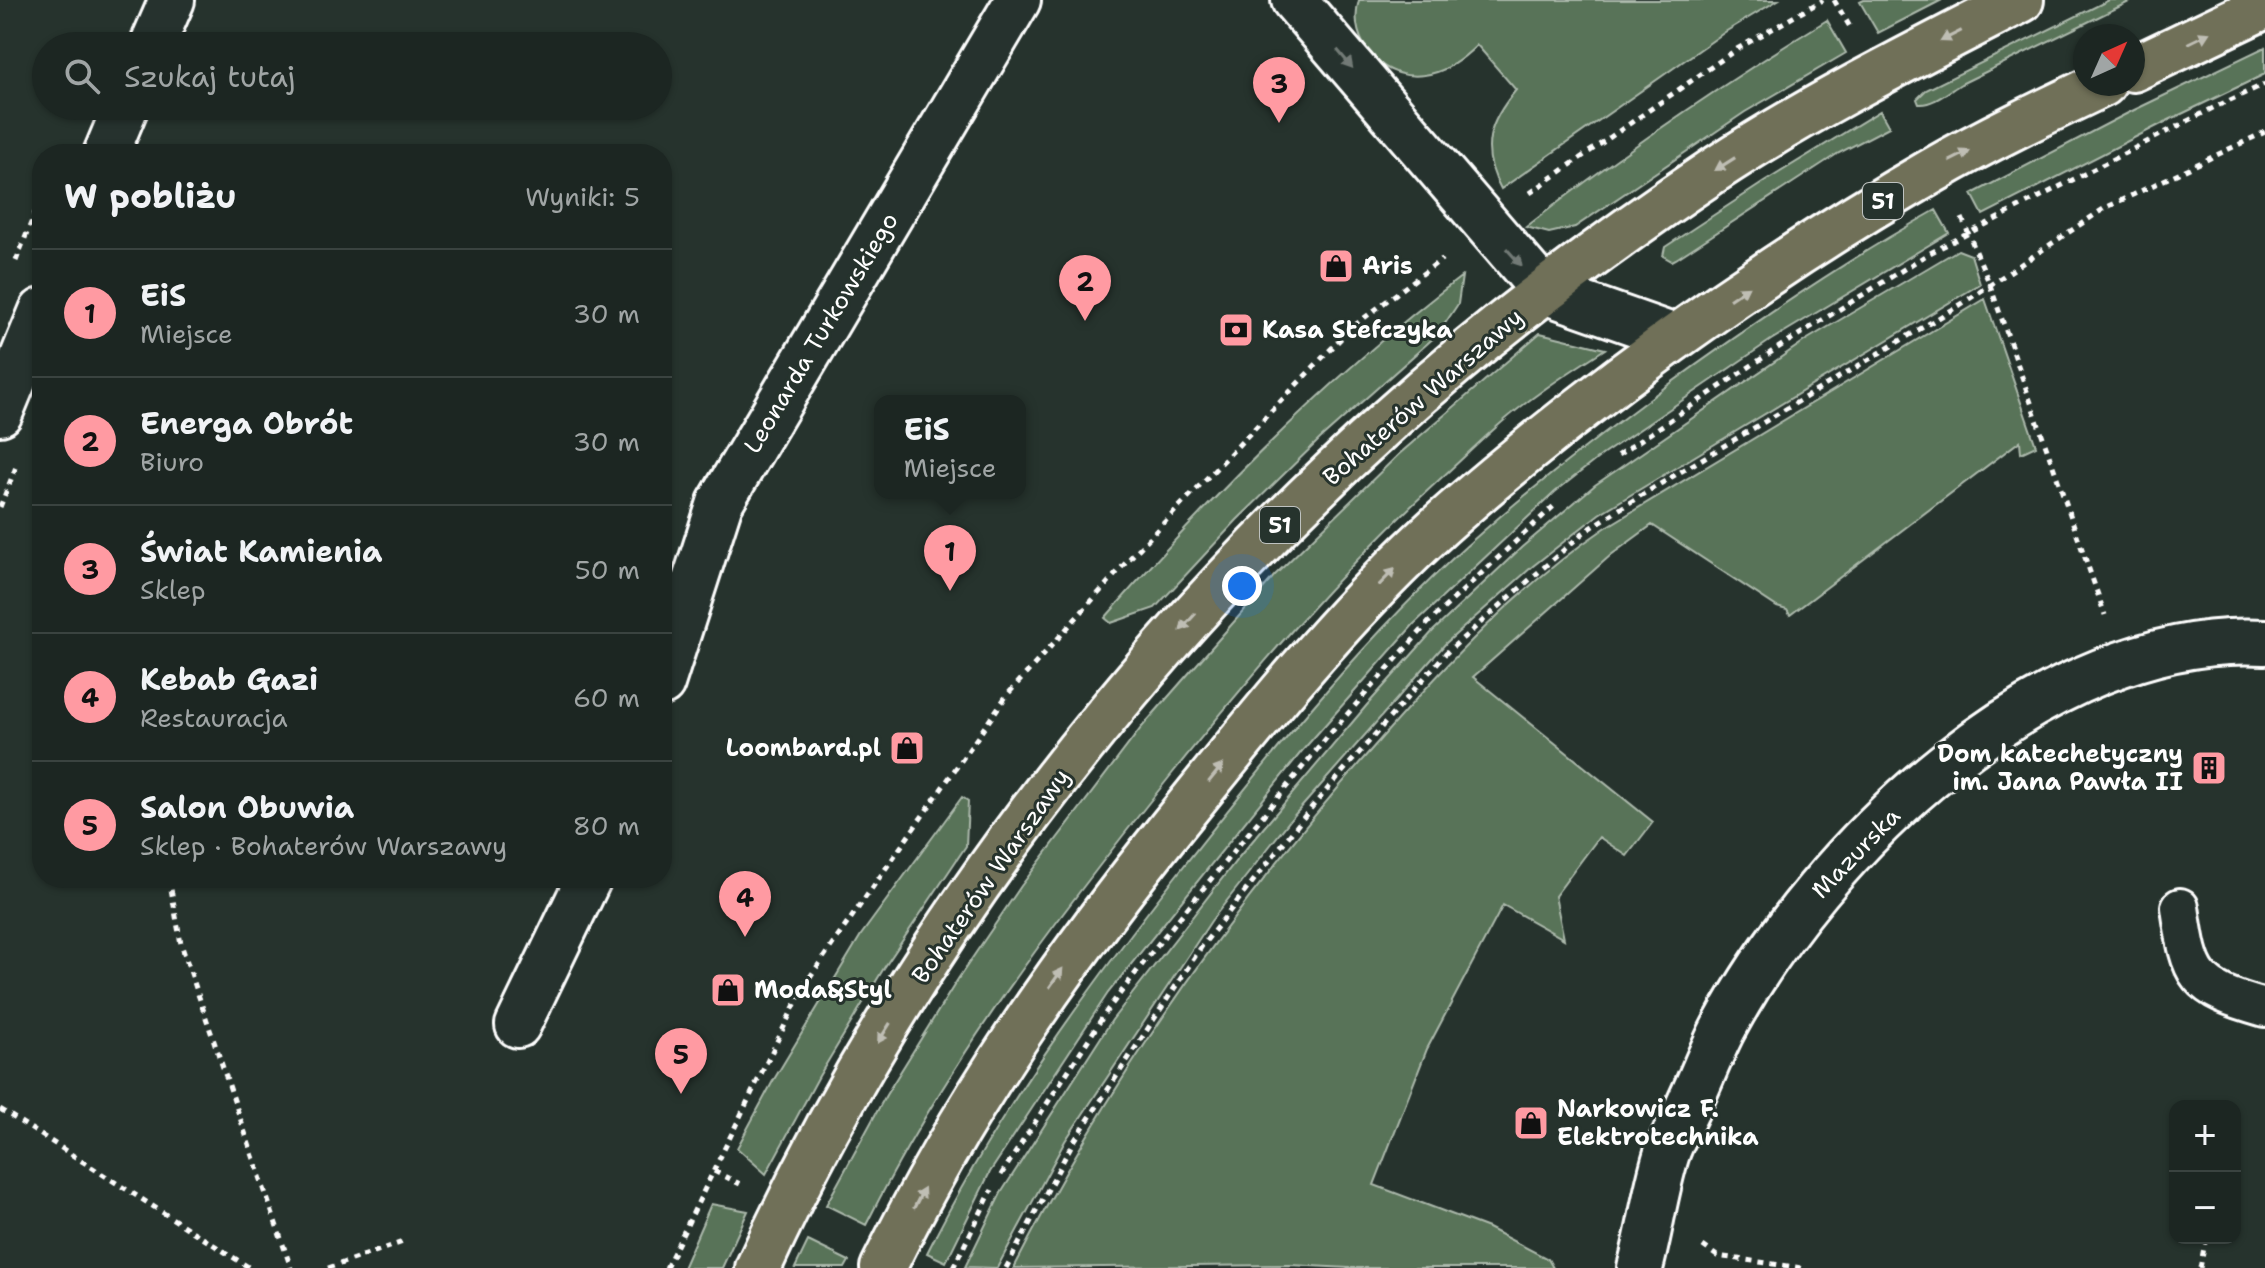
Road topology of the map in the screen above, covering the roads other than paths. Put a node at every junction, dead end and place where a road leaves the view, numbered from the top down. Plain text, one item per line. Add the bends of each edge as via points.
1 (172, 0) edge
2 (1018, 0) edge
3 (1294, 0) edge
4 (2021, 0) edge
5 (2265, 6) edge
6 (158, 32) edge
7 (2145, 63) edge
8 (2079, 96) edge
9 (120, 120) edge
10 (110, 144) edge
11 (1544, 291) junction
12 (32, 335) edge
13 (1675, 337) junction
14 (0, 413) edge
15 (2265, 642) edge
16 (672, 652) edge
17 (584, 888) edge
18 (2180, 907) dead end
19 (2265, 1008) edge
20 (518, 1025) dead end
21 (1646, 1267) edge
22 (758, 1268) edge
23 (883, 1268) edge

1 - 6 street
2 - 16 street, Leonarda Turkowskiego via 720,503
3 -> 11 street
4 -> 11 main road, Bohaterów Warszawy / 51 via 1878,73 1720,167
7 -> 5 main road
13 -> 8 main road, 51 via 1934,169
9 - 10 street
11 - 13 street
11 -> 22 main road, Bohaterów Warszawy / 51 via 1389,419 1276,529 1118,702 958,914 866,1061
12 - 14 street
23 -> 13 main road, 51 via 931,1173 1060,972 1309,662 1425,539 1496,476
15 - 21 street, Mazurska via 2193,645 2122,664 2032,704 1926,780 1862,842 1787,926 1723,1029 1667,1155
17 - 20 street
18 - 19 lane via 2186,951 2196,973 2218,993

